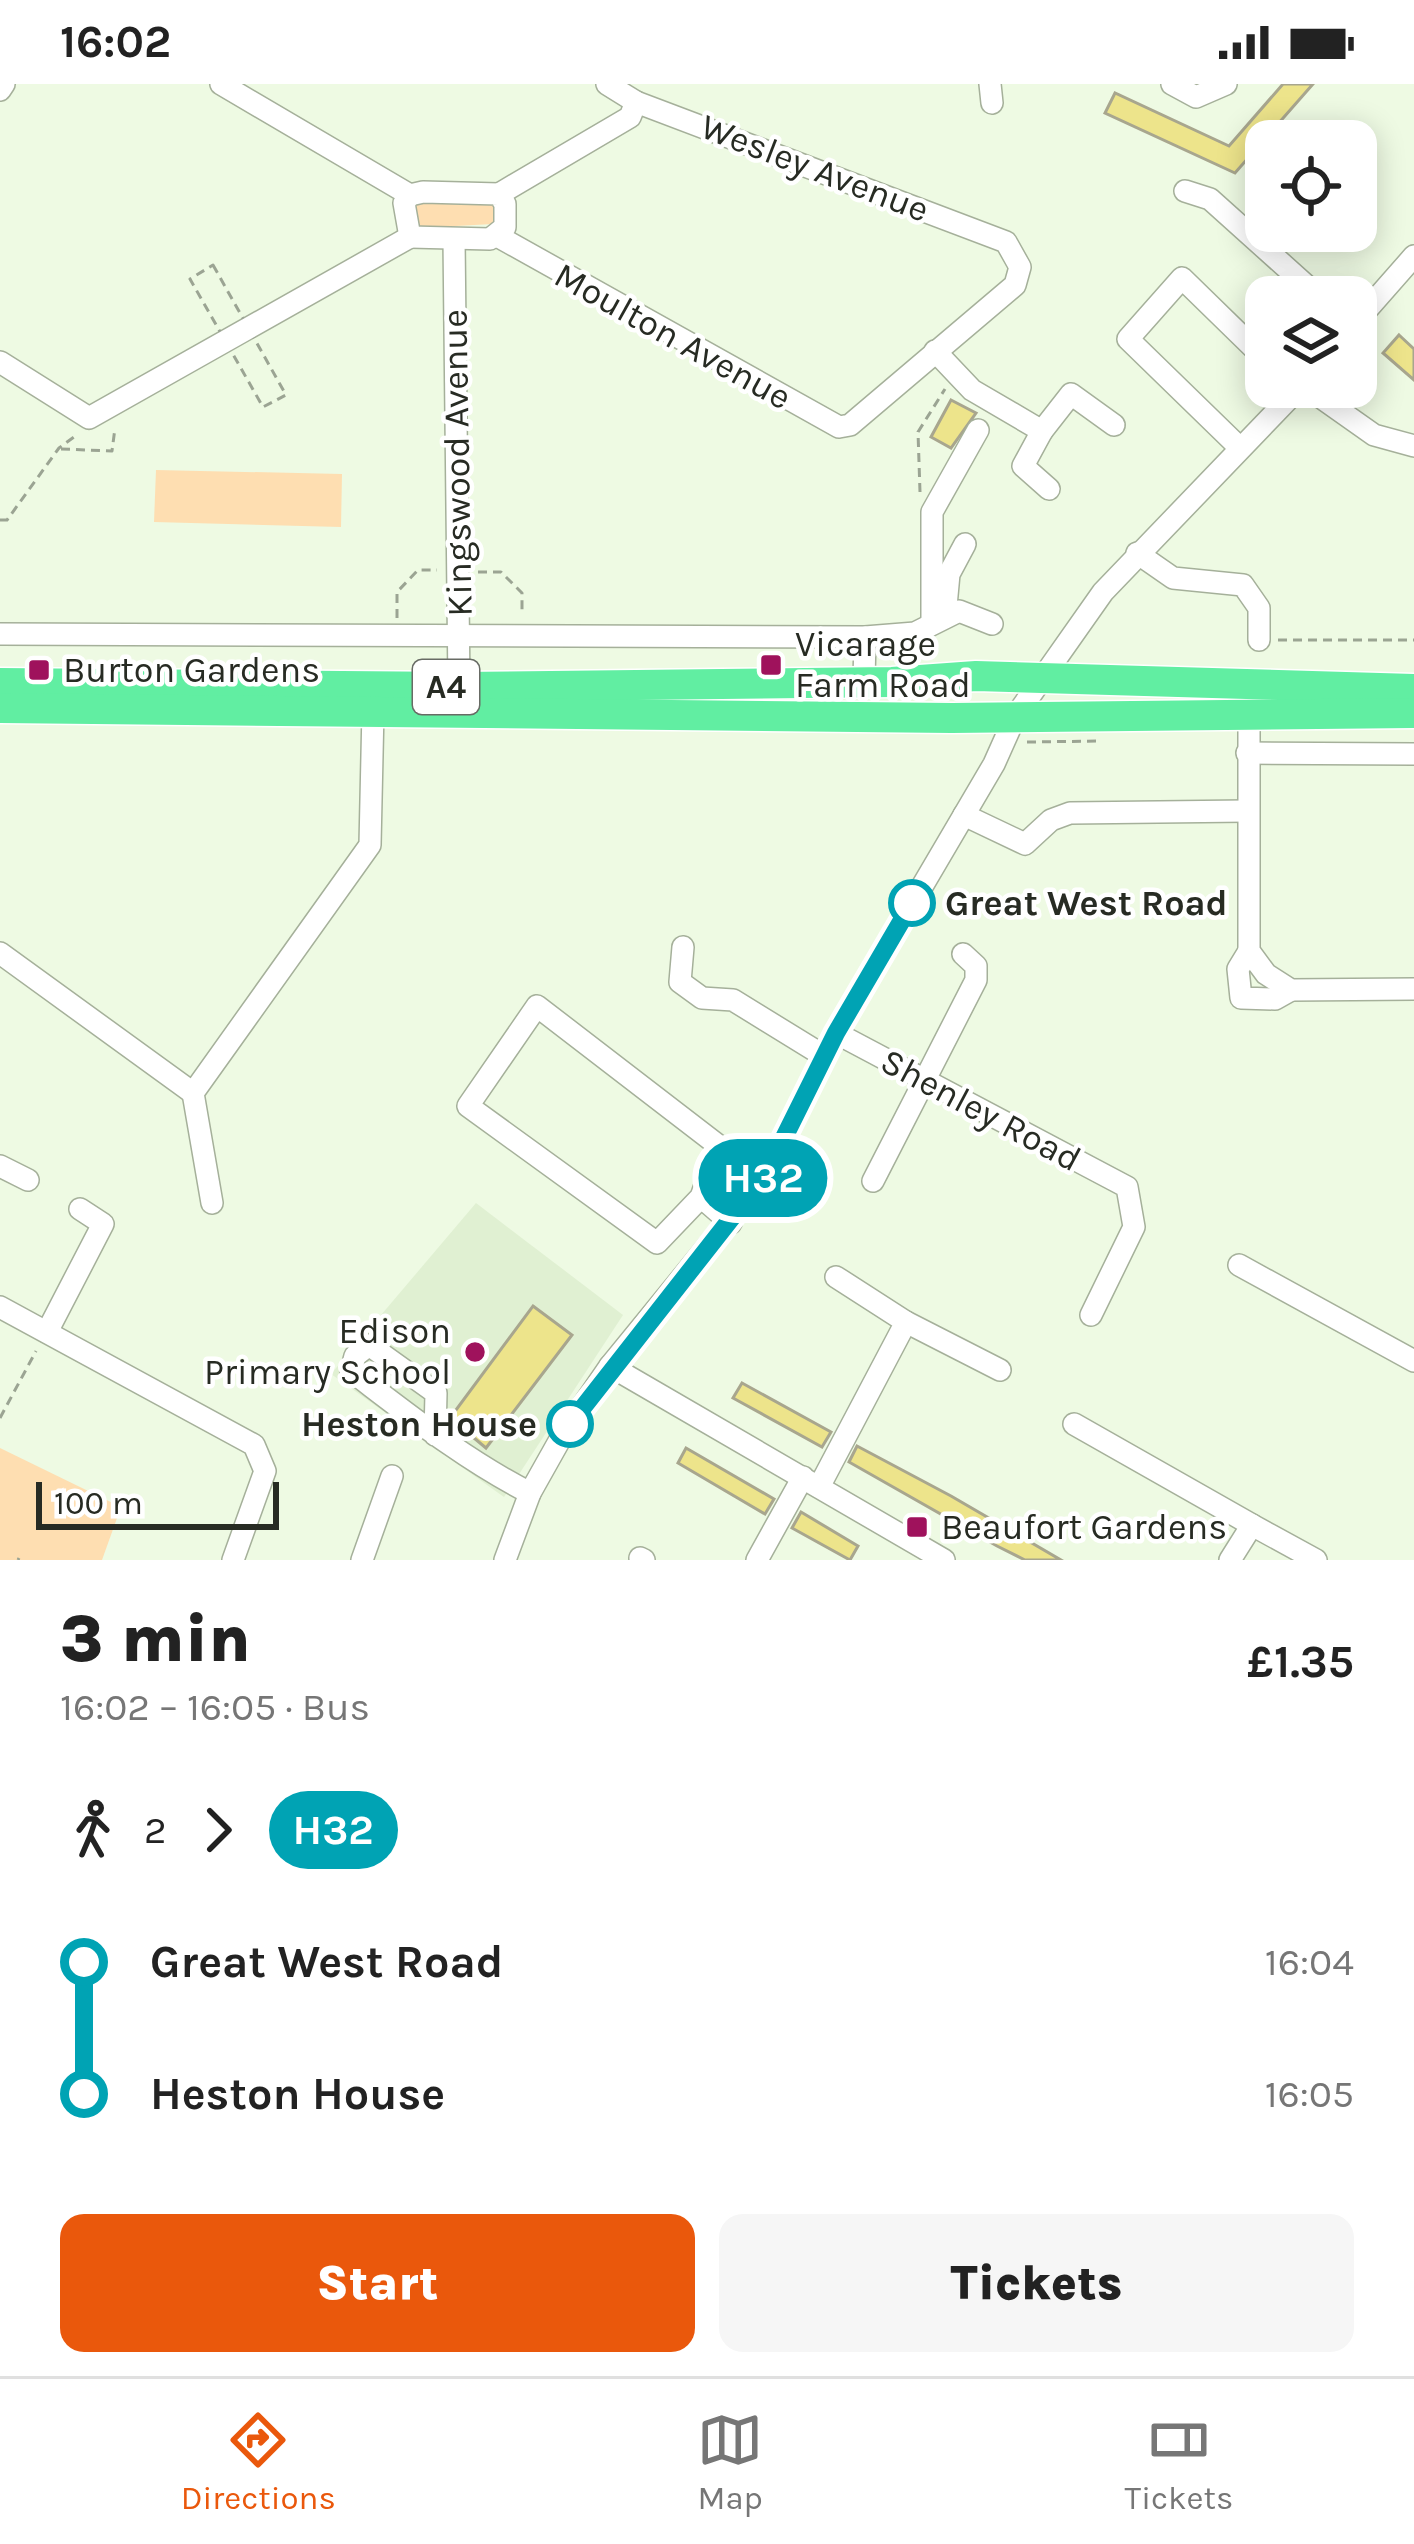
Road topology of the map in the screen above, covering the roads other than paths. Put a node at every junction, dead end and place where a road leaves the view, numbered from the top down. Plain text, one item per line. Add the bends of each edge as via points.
1 (221, 84) edge
2 (607, 84) edge
3 (1172, 84) edge
4 (1226, 84) edge
5 (637, 102) junction
6 (1185, 191) dead end
7 (499, 194) junction
8 (410, 195) junction
9 (410, 237) junction
10 (499, 237) junction
11 (454, 239) junction
12 (1414, 256) edge
13 (1296, 276) edge
14 (1377, 298) edge
15 (1245, 340) edge
16 (935, 351) junction
17 (0, 362) edge
18 (1279, 408) edge
19 (1331, 408) edge
20 (1114, 425) dead end
21 (978, 430) dead end
22 (1042, 431) junction
23 (1414, 446) edge
24 (1240, 448) junction
25 (1049, 489) dead end
26 (965, 544) dead end
27 (1138, 554) junction
28 (934, 622) junction
29 (992, 624) dead end
30 (459, 632) junction
31 (0, 634) edge
32 (866, 637) junction
33 (1259, 640) road end
34 (1043, 678) junction
35 (878, 682) junction
36 (0, 683) edge
37 (459, 687) junction
38 (1414, 689) edge
39 (0, 708) edge
40 (373, 710) junction
41 (1249, 713) junction
42 (1414, 713) edge
43 (1018, 729) junction
44 (1247, 753) junction
45 (1414, 754) edge
46 (1247, 811) junction
47 (964, 815) junction
48 (683, 946) dead end
49 (1249, 951) junction
50 (0, 953) edge
51 (963, 954) dead end
52 (1414, 989) edge
53 (1292, 990) junction
54 (836, 1033) junction
55 (824, 1056) junction
56 (925, 1080) junction
57 (193, 1094) junction
58 (0, 1166) edge
59 (28, 1180) dead end
60 (873, 1180) dead end
61 (700, 1197) junction
62 (212, 1203) dead end
63 (80, 1209) dead end
64 (731, 1223) junction
65 (1238, 1265) dead end
66 (836, 1277) dead end
67 (0, 1307) edge
68 (1091, 1315) dead end
69 (906, 1322) junction
70 (46, 1332) junction
71 (1414, 1361) edge
72 (610, 1366) junction
73 (1000, 1370) dead end
74 (1074, 1424) dead end
75 (435, 1435) junction
76 (392, 1476) dead end
77 (811, 1482) junction
78 (530, 1493) junction
79 (1252, 1526) junction
80 (233, 1560) edge
81 (362, 1560) edge
82 (505, 1560) edge
83 (758, 1560) edge
84 (944, 1560) edge
85 (1229, 1560) edge
86 (1316, 1560) edge

1 - 8 street
2 - 5 street, Wesley Avenue
3 - 4 street via 1196,97
5 - 7 street via 629,117
5 - 16 street, Wesley Avenue via 996,237 1018,259 1019,276
6 - 13 street via 1210,199
7 - 8 street
7 - 10 street via 506,227
8 - 9 street
9 - 11 street
9 - 17 street via 89,418
10 - 11 street
10 - 16 street, Moulton Avenue via 831,423 850,425
11 - 30 street, Kingswood Avenue
12 - 14 street
15 - 24 street via 1182,278 1128,339
16 - 22 street via 972,390
18 - 24 street
19 - 23 street via 1374,435
20 - 22 street via 1072,394
21 - 28 street via 932,512
22 - 25 street via 1023,466
24 - 27 street
26 - 28 street
27 - 33 street via 1173,578 1243,585 1259,608
27 - 34 street
28 - 29 street via 959,611
28 - 32 street via 915,634
30 - 31 street
30 - 32 street
30 - 37 street, Kingswood Avenue
32 - 35 street
34 - 35 highway, A4
34 - 38 highway, A4
34 - 43 street
35 - 37 highway, A4
35 - 43 highway, A4 via 915,696 994,697
36 - 37 highway, A4
39 - 40 highway, A4
40 - 43 highway, A4
40 - 57 street via 370,844
41 - 42 highway, A4
41 - 43 highway, A4
41 - 44 street
43 - 47 street
44 - 45 street
44 - 46 street
46 - 47 street via 1070,812 1025,844
46 - 49 street
47 - 54 street
48 - 55 street via 680,982 691,993 733,1000
49 - 53 street
49 - 53 street via 1238,969 1241,998 1276,999
50 - 57 street
51 - 56 street via 976,966 976,980
52 - 53 street
54 - 55 street
54 - 56 street, Shenley Road
55 - 64 street via 766,1174
56 - 60 street
56 - 68 street, Shenley Road via 1127,1187 1134,1227
57 - 62 street
58 - 59 street
61 - 61 street via 657,1243 468,1106 537,1006 719,1146
61 - 64 street
63 - 70 street via 103,1224
64 - 72 street
65 - 71 street
66 - 69 street
67 - 70 street
69 - 73 street
69 - 77 street
70 - 80 street via 254,1444 266,1471
72 - 77 street
72 - 78 street
74 - 79 street
75 - 75 street via 351,1371 355,1356 369,1345 381,1348 436,1393
75 - 78 street
76 - 81 street
77 - 83 street
77 - 84 street
78 - 82 street
79 - 85 street
79 - 86 street

